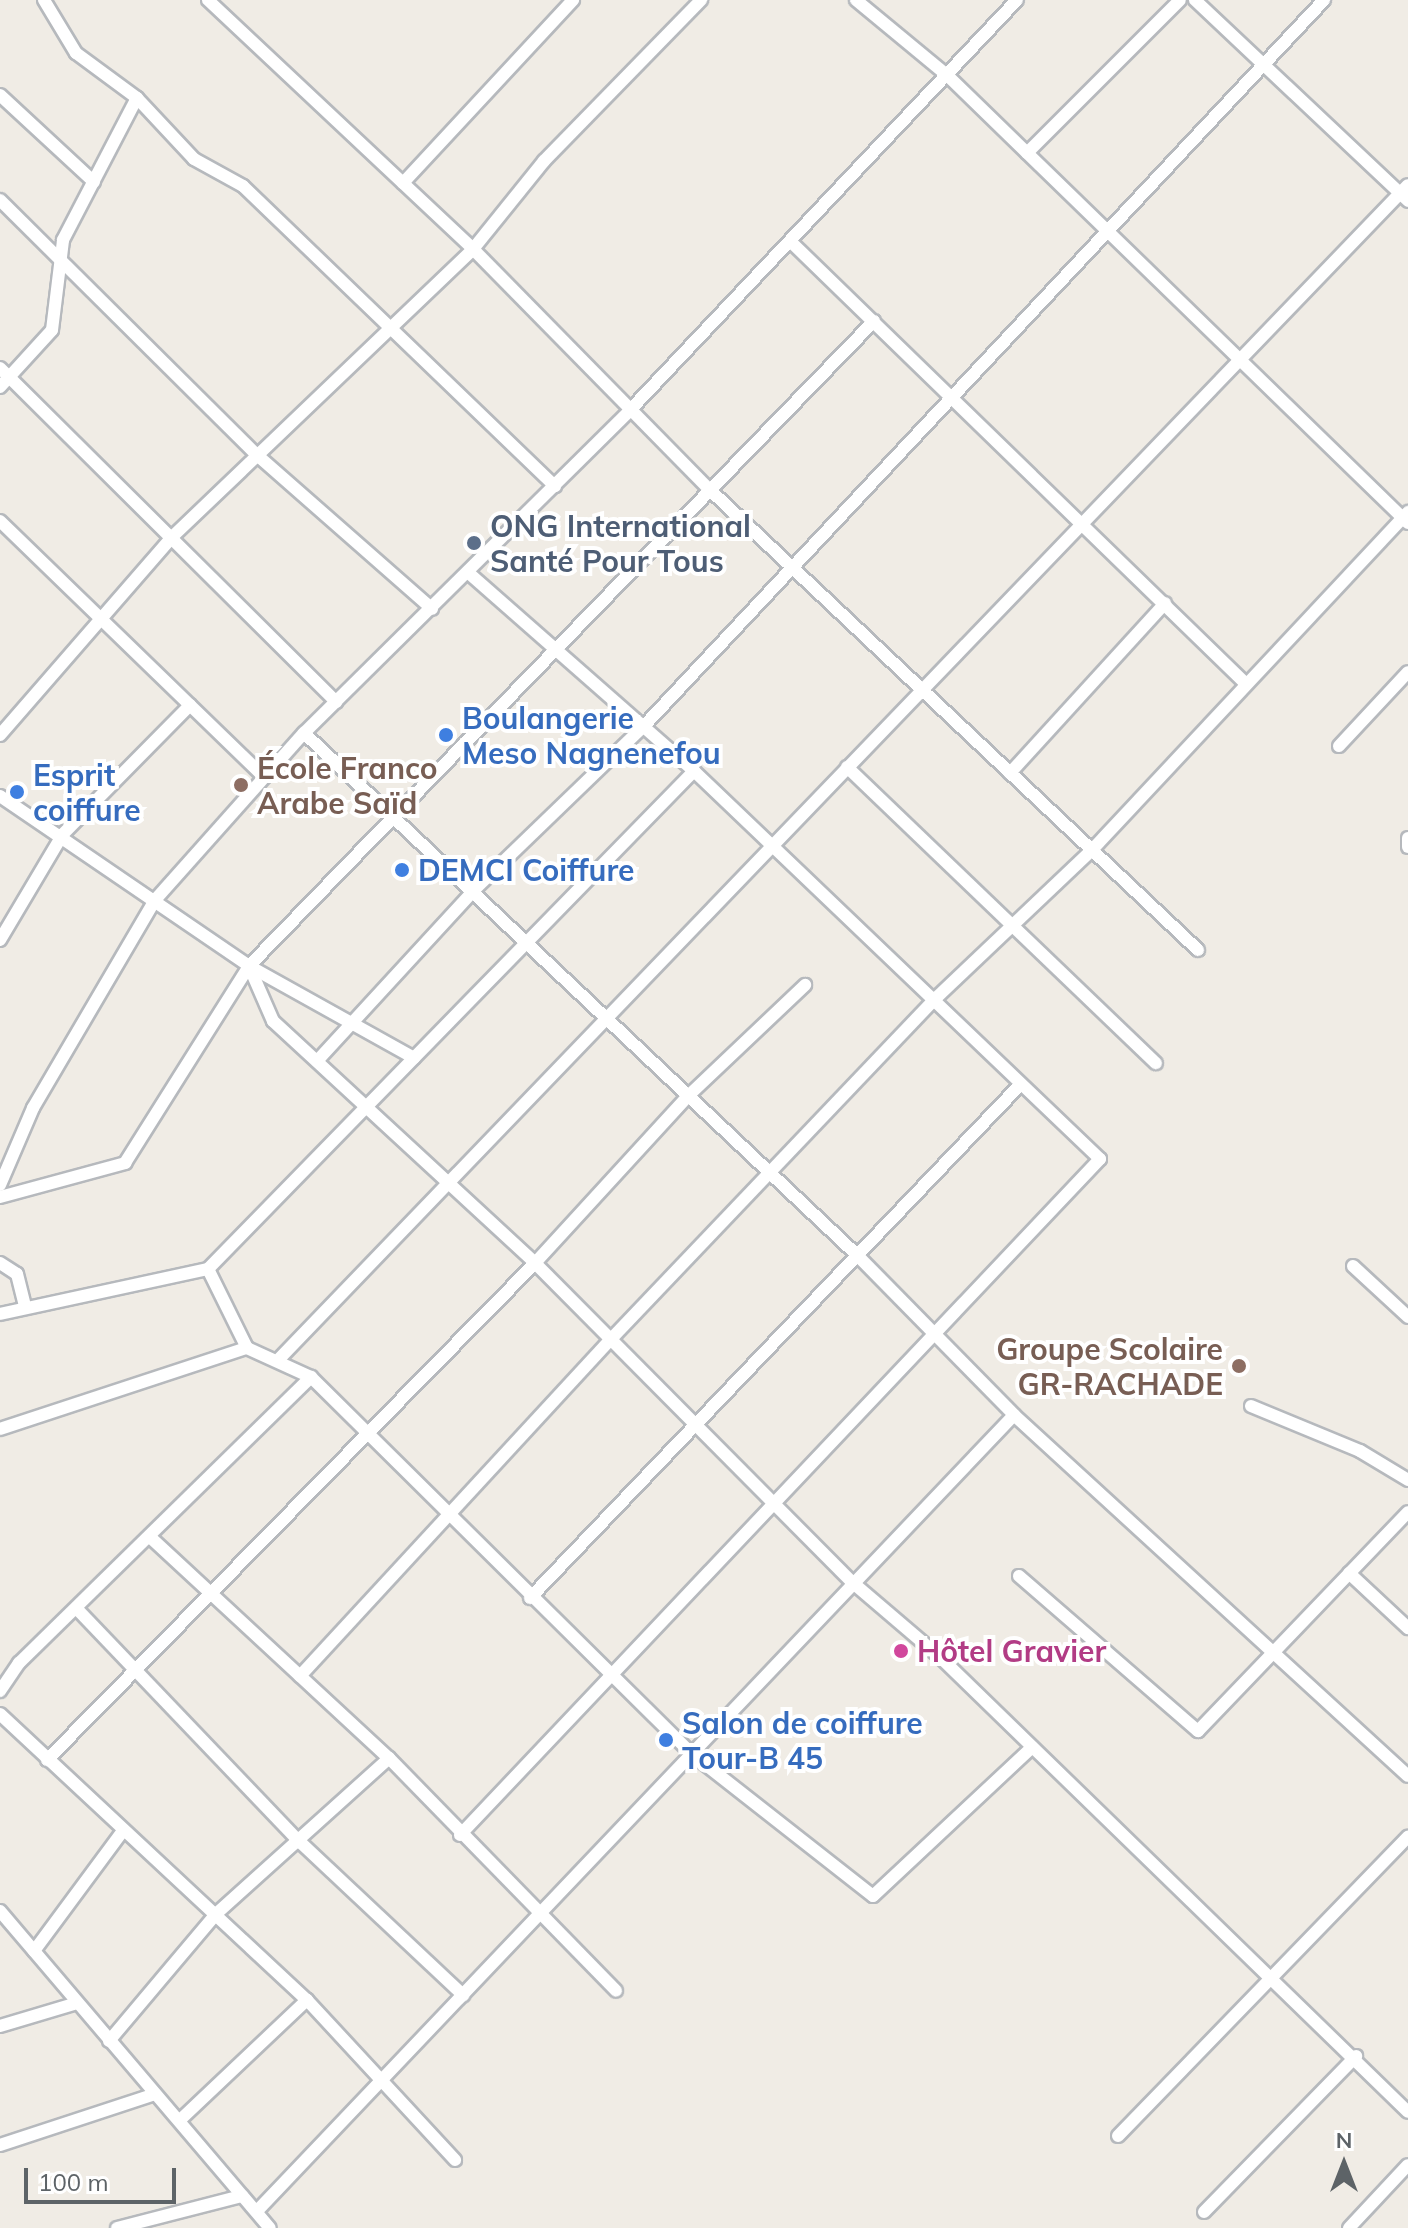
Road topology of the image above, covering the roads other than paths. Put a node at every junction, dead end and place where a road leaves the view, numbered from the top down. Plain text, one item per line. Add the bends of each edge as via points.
1 (44, 0) edge
2 (208, 0) edge
3 (573, 0) edge
4 (701, 0) edge
5 (1017, 0) edge
6 (1180, 0) edge
7 (1195, 0) edge
8 (1324, 0) edge
9 (858, 1) edge
10 (1265, 62) junction
11 (949, 77) junction
12 (0, 95) edge
13 (137, 98) junction
14 (1027, 153) junction
15 (94, 182) junction
16 (403, 183) junction
17 (1405, 194) edge
18 (0, 200) edge
19 (1109, 234) junction
20 (790, 241) junction
21 (473, 249) junction
22 (64, 263) junction
23 (874, 321) junction
24 (388, 332) junction
25 (1239, 359) junction
26 (2, 377) edge
27 (951, 395) junction
28 (631, 409) junction
29 (257, 455) junction
30 (555, 486) junction
31 (709, 489) junction
32 (1406, 518) edge
33 (0, 521) edge
34 (1085, 524) junction
35 (171, 538) junction
36 (792, 565) junction
37 (469, 573) junction
38 (1165, 603) junction
39 (432, 609) junction
40 (100, 618) junction
41 (552, 646) junction
42 (1408, 672) edge
43 (1246, 684) junction
44 (923, 687) junction
45 (336, 702) junction
46 (190, 705) junction
47 (643, 727) junction
48 (304, 733) junction
49 (0, 735) edge
50 (1339, 746) dead end
51 (847, 767) junction
52 (694, 771) junction
53 (1010, 773) junction
54 (264, 777) junction
55 (0, 796) edge
56 (394, 812) junction
57 (63, 834) junction
58 (1408, 838) edge
59 (773, 845) junction
60 (1408, 847) edge
61 (1090, 852) junction
62 (475, 889) junction
63 (155, 900) junction
64 (1009, 929) junction
65 (526, 938) junction
66 (0, 940) edge
67 (1198, 950) dead end
68 (249, 966) junction
69 (805, 985) dead end
70 (936, 998) junction
71 (609, 1017) junction
72 (354, 1021) junction
73 (414, 1058) junction
74 (317, 1061) junction
75 (1156, 1063) dead end
76 (1019, 1086) junction
77 (687, 1097) junction
78 (368, 1108) junction
79 (768, 1178) junction
80 (450, 1184) junction
81 (0, 1185) edge
82 (0, 1197) edge
83 (857, 1255) junction
84 (0, 1263) edge
85 (535, 1263) junction
86 (1353, 1266) dead end
87 (208, 1269) junction
88 (25, 1306) junction
89 (0, 1314) edge
90 (1408, 1317) edge
91 (933, 1333) junction
92 (612, 1338) junction
93 (247, 1348) junction
94 (280, 1358) junction
95 (311, 1377) junction
96 (1251, 1406) dead end
97 (1014, 1415) junction
98 (696, 1422) junction
99 (0, 1429) edge
100 (370, 1430) junction
101 (1408, 1480) edge
102 (773, 1501) junction
103 (451, 1510) junction
104 (1408, 1512) edge
105 (150, 1537) junction
106 (1349, 1573) junction
107 (1019, 1576) dead end
108 (852, 1582) junction
109 (210, 1593) junction
110 (530, 1598) junction
111 (77, 1609) junction
112 (1408, 1628) edge
113 (1273, 1652) junction
114 (19, 1663) junction
115 (0, 1671) edge
116 (134, 1671) junction
117 (608, 1674) junction
118 (300, 1676) junction
119 (0, 1691) edge
120 (0, 1714) edge
121 (1032, 1747) junction
122 (692, 1754) junction
123 (389, 1758) junction
124 (47, 1760) junction
125 (1408, 1776) edge
126 (122, 1832) junction
127 (460, 1835) junction
128 (1408, 1837) edge
129 (300, 1842) junction
130 (0, 1911) edge
131 (542, 1913) junction
132 (216, 1914) junction
133 (34, 1951) junction
134 (1275, 1979) junction
135 (616, 1991) dead end
136 (463, 1995) junction
137 (307, 2000) junction
138 (74, 2004) junction
139 (0, 2026) edge
140 (109, 2041) junction
141 (1356, 2056) junction
142 (382, 2081) junction
143 (155, 2094) junction
144 (1408, 2112) edge
145 (180, 2120) junction
146 (1118, 2136) dead end
147 (0, 2145) edge
148 (455, 2160) dead end
149 (1408, 2165) edge
150 (242, 2196) junction
151 (257, 2211) junction
152 (1204, 2212) dead end
153 (117, 2228) edge
154 (270, 2228) edge
155 (1349, 2228) edge

1 - 13 street via 76,53
2 - 16 street
3 - 16 street
4 - 21 street via 544,161
5 - 11 street
6 - 14 street
7 - 10 street
8 - 10 street
9 - 11 street
10 - 17 street
10 - 19 street
11 - 14 street
11 - 20 street
12 - 15 street
13 - 15 street
13 - 24 street via 194,159 243,186
14 - 19 street
15 - 22 street via 63,240
16 - 21 street
17 - 25 street
18 - 22 street
19 - 25 street
19 - 27 street
20 - 23 street
20 - 28 street
21 - 24 street
21 - 28 street
22 - 26 street via 52,330
22 - 29 street
23 - 27 street
23 - 31 street
24 - 29 street
24 - 30 street
25 - 32 street
25 - 34 street
26 - 35 street
27 - 34 street
27 - 36 street
28 - 30 street
28 - 31 street
29 - 35 street
29 - 39 street
30 - 37 street
31 - 36 street
31 - 41 street
32 - 43 street
33 - 40 street
34 - 38 street
34 - 44 street
35 - 40 street
35 - 45 street
36 - 44 street
36 - 47 street
37 - 39 street
37 - 41 street
38 - 43 street
38 - 53 street
39 - 45 street
40 - 46 street
40 - 49 street
41 - 47 street
41 - 56 street
42 - 50 street
43 - 61 street
44 - 51 street
44 - 53 street
45 - 48 street
46 - 54 street
46 - 57 street
47 - 52 street
47 - 62 street
48 - 54 street
48 - 56 street
51 - 59 street
51 - 64 street
52 - 59 street
52 - 65 street
53 - 61 street
54 - 63 street
55 - 57 street
56 - 62 street
56 - 68 street
57 - 63 street
57 - 66 street
58 - 60 street
59 - 70 street
59 - 71 street
61 - 64 street
61 - 67 street
62 - 65 street
62 - 72 street
63 - 68 street
63 - 81 street via 33,1108
64 - 70 street
64 - 75 street
65 - 71 street
65 - 73 street
68 - 72 street
68 - 74 street via 273,1021
68 - 82 street via 125,1163
69 - 77 street
70 - 76 street
70 - 79 street
71 - 77 street
71 - 80 street
72 - 73 street
72 - 74 street
73 - 78 street
74 - 78 street
76 - 83 street
76 - 91 street via 1100,1159
77 - 79 street
77 - 85 street
78 - 80 street
78 - 87 street
79 - 83 street
79 - 92 street
80 - 85 street
80 - 94 street
83 - 91 street
83 - 98 street
84 - 88 street via 17,1274
85 - 92 street
85 - 100 street
86 - 90 street
87 - 88 street
87 - 93 street
88 - 89 street
91 - 97 street
91 - 102 street
92 - 98 street
92 - 103 street
93 - 94 street
93 - 99 street
94 - 95 street
95 - 100 street
95 - 105 street
96 - 101 street via 1360,1451
97 - 108 street
97 - 113 street
98 - 102 street
98 - 110 street
100 - 103 street
100 - 109 street
102 - 108 street
102 - 117 street
103 - 110 street
103 - 118 street
104 - 106 street
105 - 109 street
105 - 111 street
106 - 112 street
106 - 113 street
107 - 113 street via 1198,1731
108 - 121 street
108 - 122 street
109 - 116 street
109 - 118 street
110 - 117 street
111 - 114 street
111 - 116 street
113 - 125 street
114 - 115 street
114 - 119 street
116 - 124 street
116 - 129 street
117 - 122 street
117 - 127 street
118 - 123 street
120 - 124 street
121 - 122 street via 873,1896
121 - 134 street
122 - 131 street
123 - 127 street
123 - 129 street
124 - 126 street
126 - 132 street
126 - 133 street
127 - 131 street
128 - 134 street
129 - 132 street
129 - 136 street
130 - 133 street
131 - 135 street
131 - 136 street
132 - 137 street
132 - 140 street
133 - 138 street
134 - 141 street
134 - 146 street
136 - 142 street
137 - 142 street
137 - 145 street
138 - 139 street
138 - 140 street
140 - 143 street
141 - 144 street
141 - 152 street
142 - 148 street
142 - 151 street
143 - 145 street
143 - 147 street
145 - 150 street
149 - 155 street
150 - 151 street
150 - 153 street
151 - 154 street

